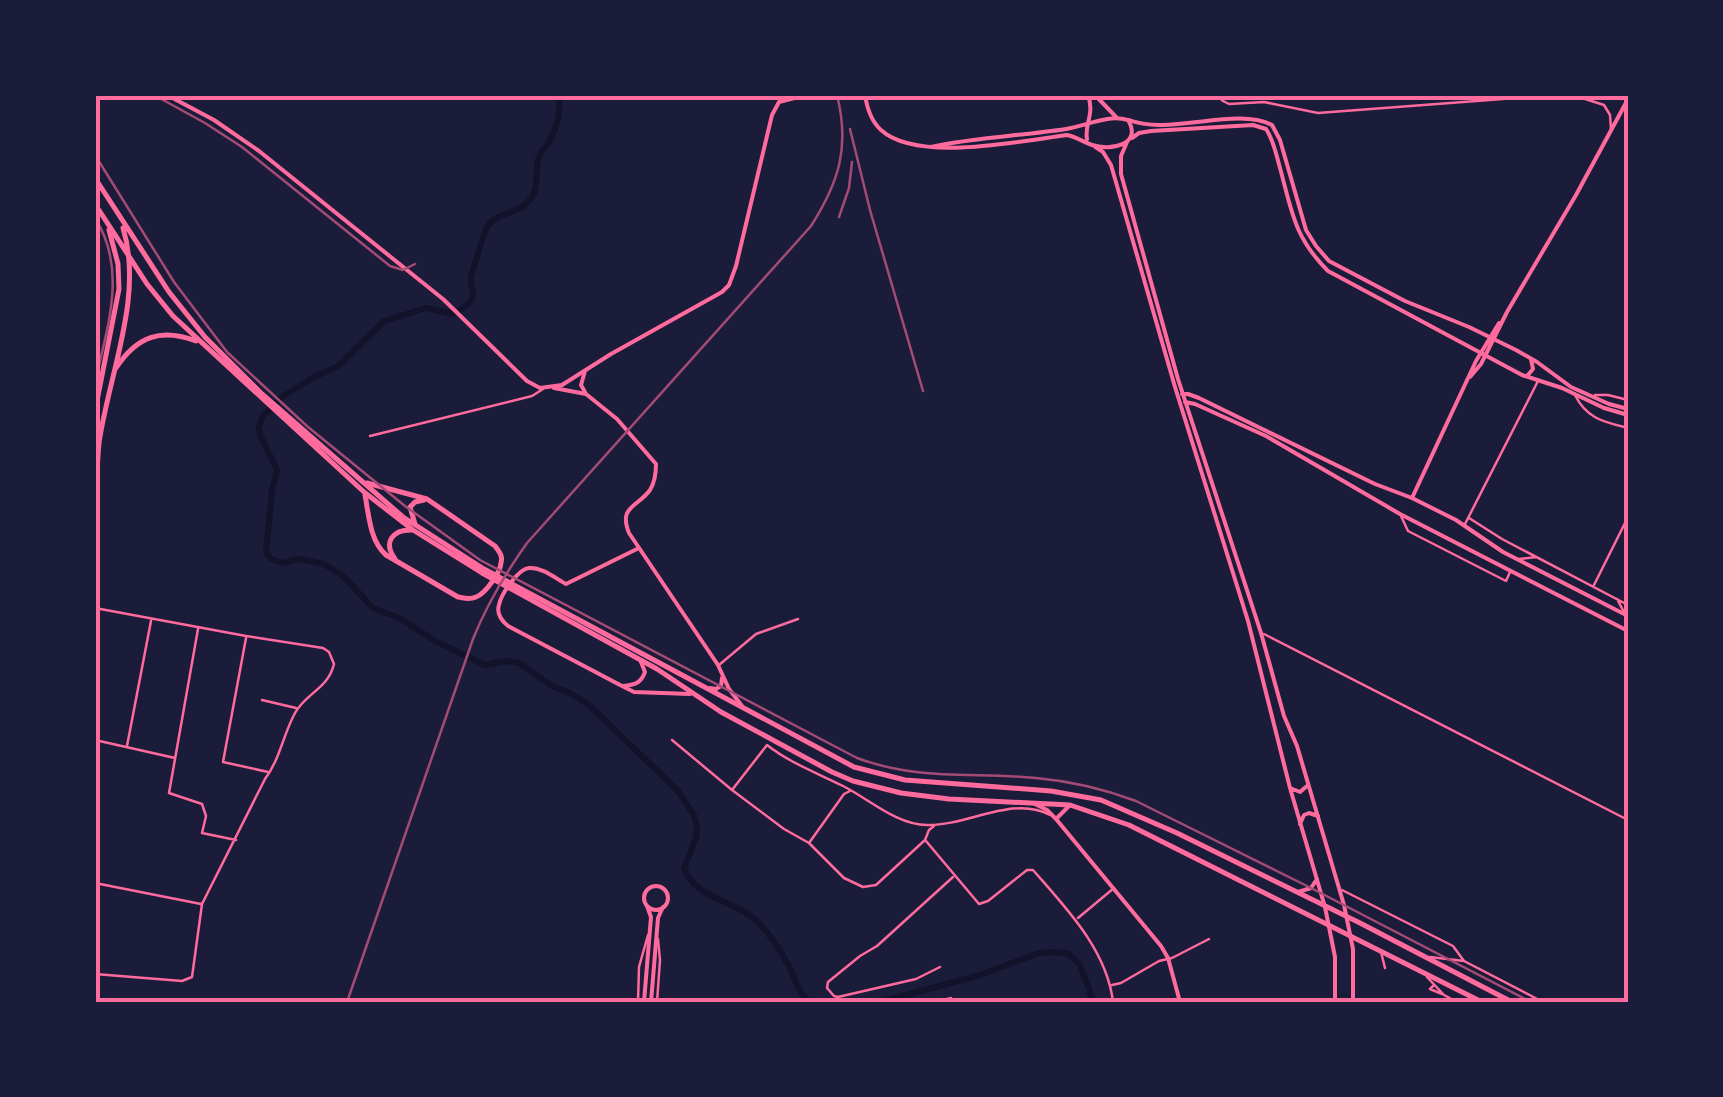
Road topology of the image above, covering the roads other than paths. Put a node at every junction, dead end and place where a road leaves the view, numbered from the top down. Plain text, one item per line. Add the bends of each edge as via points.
1 (167, 95) edge
2 (779, 95) edge
3 (806, 95) edge
4 (864, 95) edge
5 (1088, 95) edge
6 (1096, 95) edge
7 (1217, 95) edge
8 (1627, 97) edge
9 (779, 102) junction
10 (1117, 118) junction
11 (1128, 120) junction
12 (1090, 123) junction
13 (1612, 130) junction
14 (1130, 140) junction
15 (1092, 145) junction
16 (932, 146) junction
17 (95, 178) edge
18 (95, 204) edge
19 (120, 220) junction
20 (106, 223) junction
21 (130, 259) junction
22 (147, 284) junction
23 (130, 290) junction
24 (1420, 307) junction
25 (1436, 314) junction
26 (1414, 318) junction
27 (1429, 326) junction
28 (1492, 339) junction
29 (198, 341) junction
30 (1483, 355) junction
31 (1531, 359) junction
32 (114, 370) junction
33 (1546, 370) junction
34 (585, 371) junction
35 (1522, 375) junction
36 (98, 380) edge
37 (1538, 381) junction
38 (544, 388) junction
39 (554, 388) junction
40 (586, 394) junction
41 (1180, 394) junction
42 (1574, 394) junction
43 (261, 396) junction
44 (1591, 396) junction
45 (1628, 400) edge
46 (1183, 402) junction
47 (1204, 408) junction
48 (95, 411) edge
49 (1628, 412) edge
50 (1191, 420) junction
51 (293, 424) junction
52 (1628, 428) edge
53 (370, 436) dead end
54 (1332, 462) junction
55 (1206, 470) junction
56 (1327, 472) junction
57 (361, 481) junction
58 (364, 492) junction
59 (1412, 498) junction
60 (426, 499) junction
61 (95, 504) edge
62 (1400, 514) junction
63 (1628, 517) edge
64 (1469, 518) junction
65 (1465, 526) junction
66 (414, 527) junction
67 (640, 548) junction
68 (1504, 552) junction
69 (1537, 556) junction
70 (1518, 560) junction
71 (396, 561) junction
72 (1494, 562) junction
73 (1510, 571) junction
74 (1593, 586) junction
75 (519, 590) junction
76 (1616, 598) junction
77 (1628, 605) edge
78 (95, 608) edge
79 (1627, 616) edge
80 (151, 619) junction
81 (798, 619) dead end
82 (198, 628) junction
83 (1250, 630) junction
84 (1628, 632) edge
85 (1261, 633) junction
86 (246, 636) junction
87 (634, 655) junction
88 (718, 665) junction
89 (721, 673) junction
90 (622, 686) junction
91 (702, 686) junction
92 (695, 694) junction
93 (262, 700) dead end
94 (298, 708) junction
95 (745, 710) junction
96 (95, 740) edge
97 (672, 740) dead end
98 (127, 746) junction
99 (175, 758) junction
100 (270, 773) junction
101 (1307, 781) junction
102 (864, 784) junction
103 (948, 784) junction
104 (973, 786) junction
105 (1290, 788) junction
106 (732, 790) junction
107 (852, 791) junction
108 (858, 796) junction
109 (948, 799) junction
110 (973, 800) junction
111 (1030, 802) junction
112 (1070, 805) junction
113 (1318, 816) junction
114 (1055, 818) junction
115 (1628, 820) edge
116 (1300, 824) junction
117 (935, 825) junction
118 (236, 840) junction
119 (925, 840) junction
120 (808, 843) junction
121 (1205, 847) junction
122 (1200, 859) junction
123 (954, 876) junction
124 (1317, 879) junction
125 (95, 883) edge
126 (1115, 887) junction
127 (1339, 889) junction
128 (1298, 892) junction
129 (202, 904) junction
130 (647, 906) junction
131 (663, 907) junction
132 (1325, 907) junction
133 (1347, 918) junction
134 (1076, 920) junction
135 (1330, 925) junction
136 (654, 929) junction
137 (1351, 936) junction
138 (1209, 940) dead end
139 (1364, 942) junction
140 (1381, 951) junction
141 (1353, 952) junction
142 (1422, 956) junction
143 (1168, 958) junction
144 (1464, 961) junction
145 (940, 967) dead end
146 (1385, 968) dead end
147 (1423, 972) junction
148 (95, 974) edge
149 (1111, 986) junction
150 (951, 998) dead end
151 (641, 1002) edge
152 (654, 1002) edge
153 (936, 1002) edge
154 (1112, 1002) edge
155 (1180, 1002) edge
156 (1336, 1002) edge
157 (1353, 1002) edge
158 (1457, 1002) edge
159 (1482, 1002) edge
160 (1512, 1002) edge
161 (1543, 1002) edge

1 - 38 main road via 259,151 443,299 527,381
2 - 9 main road
3 - 9 main road
4 - 16 main road via 886,134
5 - 12 main road
6 - 10 main road
7 - 13 street via 1229,104 1264,102 1318,112 1582,98 1604,106
8 - 13 main road
9 - 34 main road via 729,285
10 - 11 main road
10 - 12 main road
11 - 14 main road
11 - 24 main road via 1149,125 1254,119 1272,126 1306,230 1322,253
12 - 15 main road
12 - 16 main road
13 - 28 main road
14 - 15 main road
14 - 26 main road via 1143,132 1266,129 1311,252 1338,277
14 - 41 main road via 1121,174
15 - 16 main road via 1068,135
15 - 41 main road via 1111,166
17 - 19 main road
18 - 20 main road
19 - 21 main road
19 - 43 main road via 188,317
20 - 21 main road
20 - 36 main road via 119,289
21 - 22 main road
21 - 23 main road
22 - 23 main road via 136,282
22 - 29 main road
23 - 32 main road
24 - 25 main road
24 - 26 main road
25 - 27 main road
25 - 28 main road
26 - 27 main road
27 - 30 main road
28 - 30 main road
28 - 31 main road
29 - 32 main road via 147,338
29 - 43 main road
30 - 35 main road
30 - 59 main road
31 - 33 main road
31 - 35 main road via 1533,371
32 - 61 main road
33 - 37 main road
33 - 44 main road
34 - 39 main road
34 - 40 main road via 580,385
35 - 37 main road
36 - 48 main road
37 - 42 main road
37 - 64 street
38 - 39 main road
38 - 53 street
39 - 40 main road
40 - 67 main road via 656,464 650,490 627,512 626,524
41 - 46 main road
41 - 54 main road
42 - 49 main road
42 - 52 street via 1582,410
43 - 51 main road
44 - 45 street
44 - 49 main road
46 - 47 main road
46 - 50 main road
46 - 55 main road
47 - 50 main road
47 - 56 main road
50 - 55 main road
51 - 57 main road
51 - 58 main road
54 - 56 main road
54 - 59 main road
55 - 83 main road
55 - 85 main road
56 - 62 main road
57 - 60 main road
57 - 66 main road
58 - 66 main road
58 - 71 main road via 379,550
59 - 65 main road
60 - 66 main road via 411,505
60 - 71 main road via 496,546 501,564 485,590 470,599
62 - 72 main road
62 - 73 street via 1408,532 1506,581
63 - 74 street
64 - 65 street
64 - 69 street
65 - 68 main road
66 - 71 main road via 388,542
66 - 75 main road
67 - 88 main road
67 - 90 main road via 566,584 524,569 498,606 508,626
68 - 70 main road
68 - 72 main road via 1504,561
69 - 70 street
69 - 74 street
70 - 79 main road
72 - 73 main road
73 - 84 main road
74 - 76 street
75 - 87 main road
75 - 91 main road
76 - 77 street
76 - 79 street
78 - 80 street
80 - 82 street
80 - 98 street
81 - 88 street via 756,634
82 - 86 street
82 - 99 street
83 - 85 main road
83 - 105 main road
85 - 101 main road
85 - 115 street
86 - 94 street via 323,648 332,657 326,683
86 - 100 street via 223,762
87 - 90 main road via 644,665 643,678
87 - 92 main road
88 - 89 main road
89 - 91 main road via 721,686
89 - 95 main road
90 - 92 main road
91 - 95 main road
92 - 102 main road
93 - 94 street
94 - 100 street
95 - 103 main road via 854,767
96 - 98 street
97 - 106 street
98 - 99 street
99 - 118 street via 168,793 202,804 202,832
100 - 118 street
101 - 105 main road via 1300,792
101 - 113 main road
102 - 108 street
102 - 109 main road
103 - 104 main road
103 - 109 main road via 954,794
104 - 110 main road via 966,792
104 - 121 main road via 1096,799
105 - 116 main road
106 - 107 street via 767,745
106 - 120 street
107 - 108 street
107 - 120 street
108 - 117 street via 910,823
109 - 110 main road
110 - 111 main road
111 - 112 main road
111 - 114 main road
112 - 114 main road
112 - 122 main road
113 - 116 main road via 1304,815
113 - 127 main road
114 - 117 street via 1018,808
114 - 126 main road
116 - 124 main road
117 - 119 street
118 - 129 street
119 - 120 street via 876,884 863,887
119 - 123 street
121 - 122 main road via 1211,858
121 - 128 main road
122 - 135 main road
123 - 134 street via 979,904 1034,870
123 - 145 street via 827,988 838,998
124 - 128 main road
124 - 132 main road
125 - 129 street
126 - 134 street
126 - 143 main road
127 - 133 main road
127 - 144 street via 1453,946
128 - 132 main road
129 - 148 street via 194,974 187,980
130 - 131 main road
130 - 131 main road via 645,894 656,887 666,893
130 - 136 main road
131 - 136 main road
132 - 133 main road
132 - 135 main road
133 - 137 main road
133 - 142 main road
134 - 149 street
135 - 137 main road
135 - 156 main road
136 - 151 main road
136 - 152 main road
137 - 139 main road
137 - 141 main road
138 - 143 street
139 - 140 main road
139 - 141 main road
140 - 146 street
140 - 147 main road
141 - 157 main road
142 - 144 street
142 - 160 main road
143 - 149 street
143 - 155 main road
144 - 161 street
147 - 158 street
147 - 159 main road
149 - 154 street
150 - 153 street

